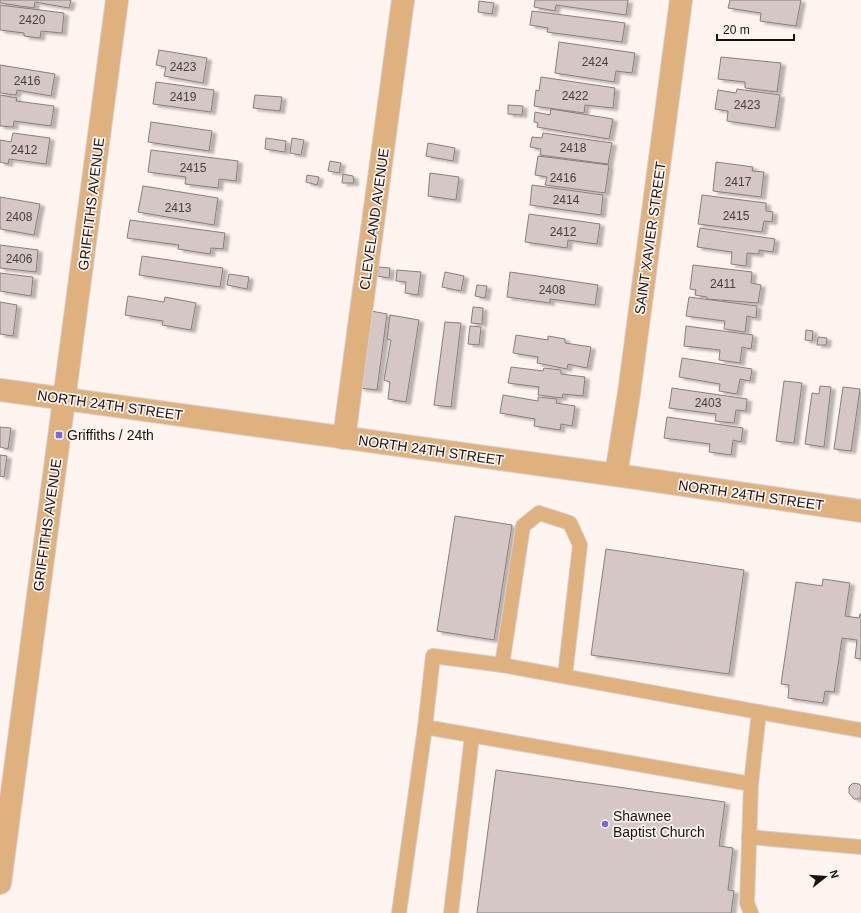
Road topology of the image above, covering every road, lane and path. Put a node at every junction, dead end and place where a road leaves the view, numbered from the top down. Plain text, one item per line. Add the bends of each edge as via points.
1 (117, 0) edge
2 (403, 0) edge
3 (681, 0) edge
4 (0, 390) edge
5 (65, 399) junction
6 (344, 438) junction
7 (616, 476) junction
8 (861, 511) edge
9 (502, 665) junction
10 (565, 676) junction
11 (759, 712) junction
12 (425, 727) junction
13 (861, 730) edge
14 (472, 736) junction
15 (751, 784) junction
16 (749, 837) junction
17 (861, 847) edge
18 (0, 883) edge
19 (399, 913) edge
20 (451, 913) edge
21 (751, 913) edge

1 - 5 street, GRIFFITHS AVENUE
2 - 6 street, CLEVELAND AVENUE
3 - 7 street, SAINT XAVIER STREET
4 - 5 street, NORTH 24TH STREET
5 - 6 street, NORTH 24TH STREET
5 - 18 street, GRIFFITHS AVENUE
6 - 7 street, NORTH 24TH STREET
7 - 8 street, NORTH 24TH STREET
9 - 10 lane
9 - 10 lane via 523,526 539,513 570,523 580,545
9 - 12 lane via 433,656
10 - 11 lane
11 - 13 lane
11 - 15 lane
12 - 14 lane
12 - 19 lane
14 - 15 lane
14 - 20 lane
15 - 16 lane
16 - 17 lane
16 - 21 lane via 747,903

